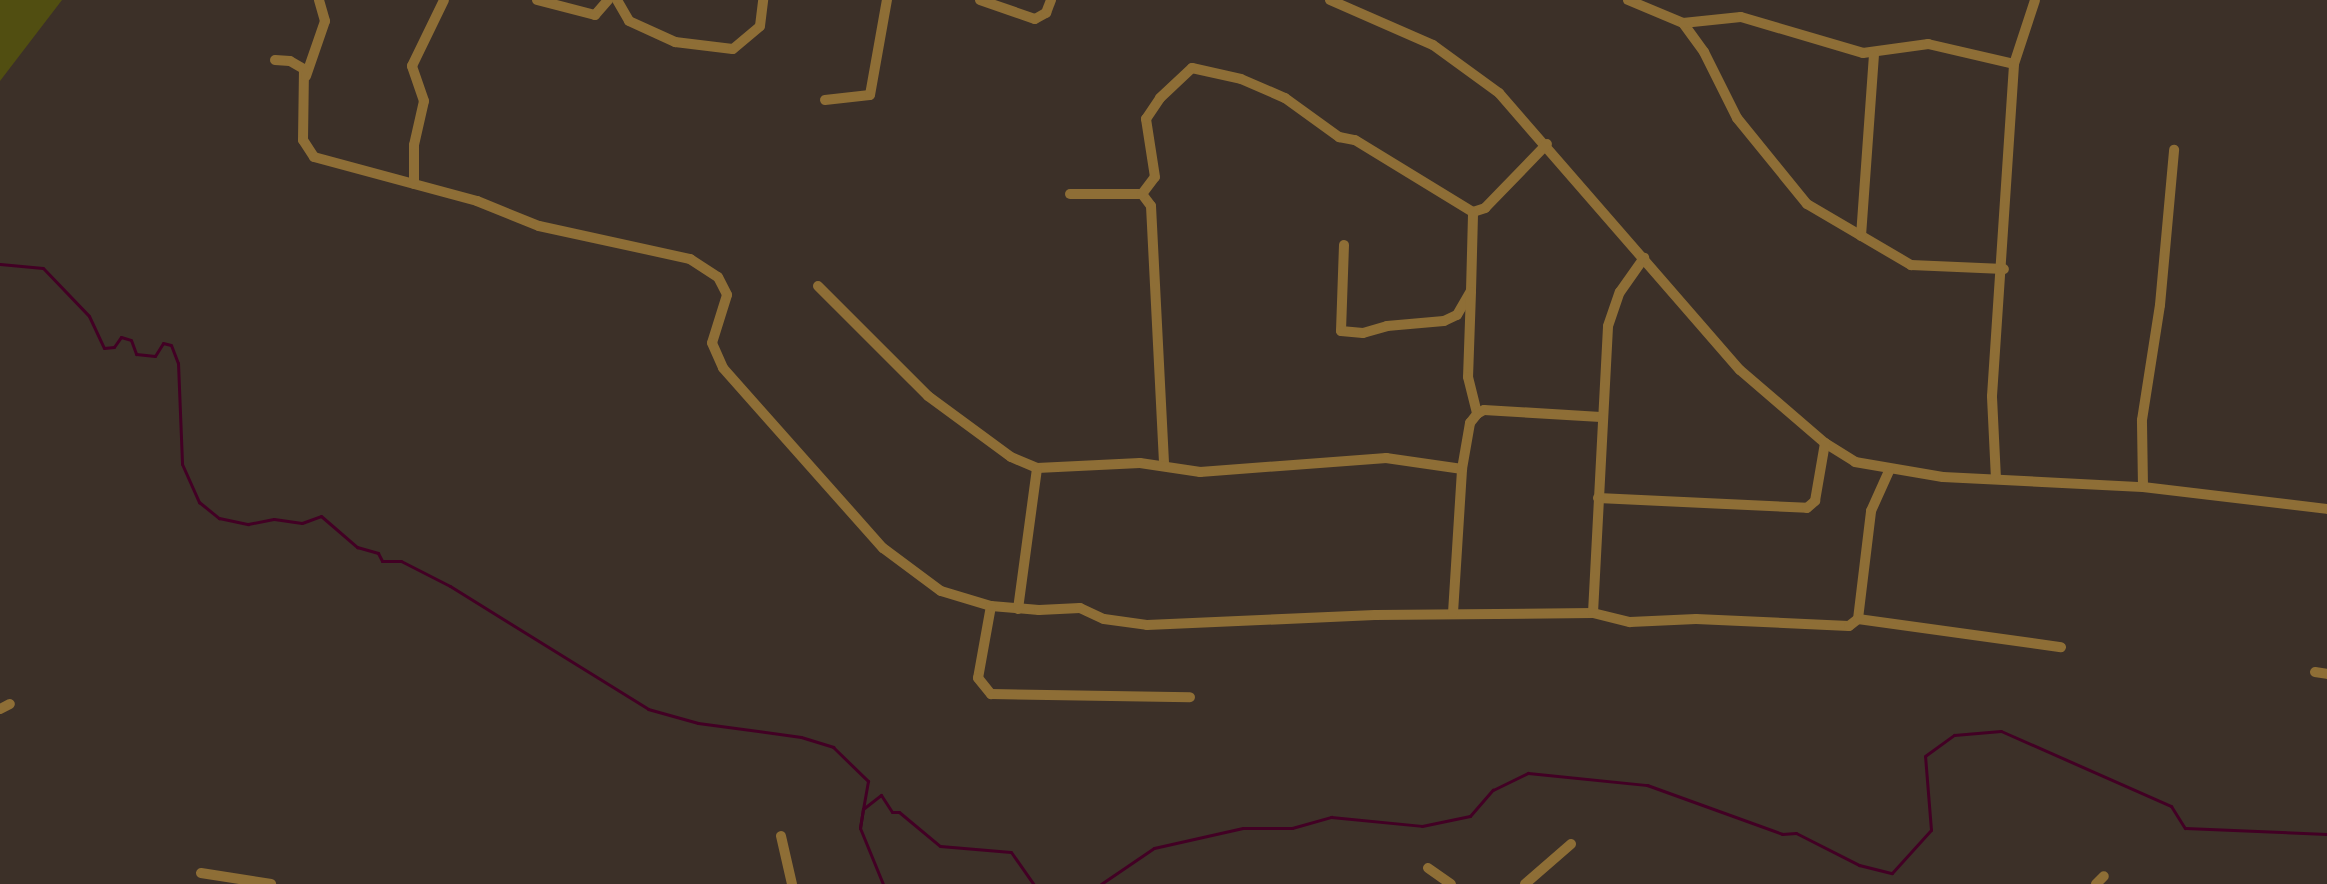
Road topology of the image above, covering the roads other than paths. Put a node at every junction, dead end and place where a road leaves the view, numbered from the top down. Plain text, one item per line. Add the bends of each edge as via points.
1 (319, 0) edge
2 (444, 0) edge
3 (537, 0) edge
4 (608, 0) edge
5 (617, 0) edge
6 (763, 0) edge
7 (887, 0) edge
8 (980, 0) edge
9 (1052, 0) edge
10 (1330, 0) edge
11 (2035, 0) edge
12 (1632, 1) edge
13 (1683, 23) junction
14 (1874, 54) junction
15 (275, 60) dead end
16 (2014, 64) junction
17 (306, 76) junction
18 (825, 100) dead end
19 (1547, 144) junction
20 (2174, 150) dead end
21 (414, 184) junction
22 (1070, 194) dead end
23 (1142, 194) junction
24 (1473, 212) junction
25 (1861, 236) junction
26 (1344, 245) dead end
27 (1644, 258) junction
28 (2004, 269) junction
29 (818, 286) dead end
30 (1471, 291) junction
31 (1477, 414) junction
32 (1601, 417) junction
33 (1826, 443) junction
34 (1164, 465) junction
35 (1037, 468) junction
36 (1462, 469) junction
37 (1889, 471) junction
38 (1996, 479) junction
39 (2143, 487) junction
40 (1598, 498) junction
41 (2327, 509) edge
42 (991, 606) junction
43 (1018, 609) junction
44 (1453, 613) junction
45 (1593, 613) junction
46 (1858, 619) junction
47 (2061, 647) dead end
48 (2315, 672) dead end
49 (2327, 674) edge
50 (1190, 697) dead end
51 (781, 836) dead end
52 (1571, 844) dead end
53 (1428, 868) dead end
54 (201, 873) dead end
55 (271, 884) edge
56 (792, 884) edge
57 (1451, 884) edge
58 (1525, 884) edge

1 - 17 street via 325,21
2 - 21 street via 412,66 424,101 414,145
3 - 4 street via 595,15
5 - 6 street via 629,21 675,42 733,49 760,26
7 - 18 street via 870,95
8 - 9 street via 1035,19 1046,13
10 - 19 street via 1433,45 1457,60 1499,93
11 - 16 street
12 - 13 street
13 - 14 street via 1741,17
13 - 25 street via 1704,52 1737,118 1807,204
14 - 16 street via 1928,44
14 - 25 street
15 - 17 street via 300,64
16 - 28 street
17 - 21 street via 303,140 314,157
19 - 24 street via 1485,208
19 - 27 street
20 - 39 street via 2160,305 2142,420
21 - 42 street via 539,226 690,259 718,277 727,295 712,344 723,368 883,548 941,591
22 - 23 street
23 - 24 street via 1155,177 1146,119 1150,110 1176,87 1185,72 1204,69 1285,98 1339,137 1355,140
23 - 34 street via 1151,206 1154,225 1154,333
24 - 30 street
25 - 28 street via 1911,265
26 - 30 street via 1341,331 1351,334 1444,321 1457,315
27 - 32 street via 1612,311
27 - 33 street via 1740,370
28 - 38 street via 1992,396
29 - 35 street via 928,396 1011,457
30 - 31 street via 1468,377
31 - 32 street via 1484,410
31 - 36 street via 1470,423
32 - 40 street
33 - 37 street via 1855,462
33 - 40 street via 1815,501 1807,508
34 - 35 street
34 - 36 street via 1200,472 1386,458
35 - 43 street
36 - 44 street
37 - 38 street
37 - 46 street via 1871,511
38 - 39 street
39 - 41 street
40 - 45 street
42 - 43 street
42 - 50 street via 978,678 991,694
43 - 44 street via 1080,608 1104,619 1147,625
44 - 45 street
45 - 46 street via 1630,622 1696,619 1849,626
46 - 47 street
48 - 49 street
51 - 56 street
52 - 58 street
53 - 57 street
54 - 55 street

